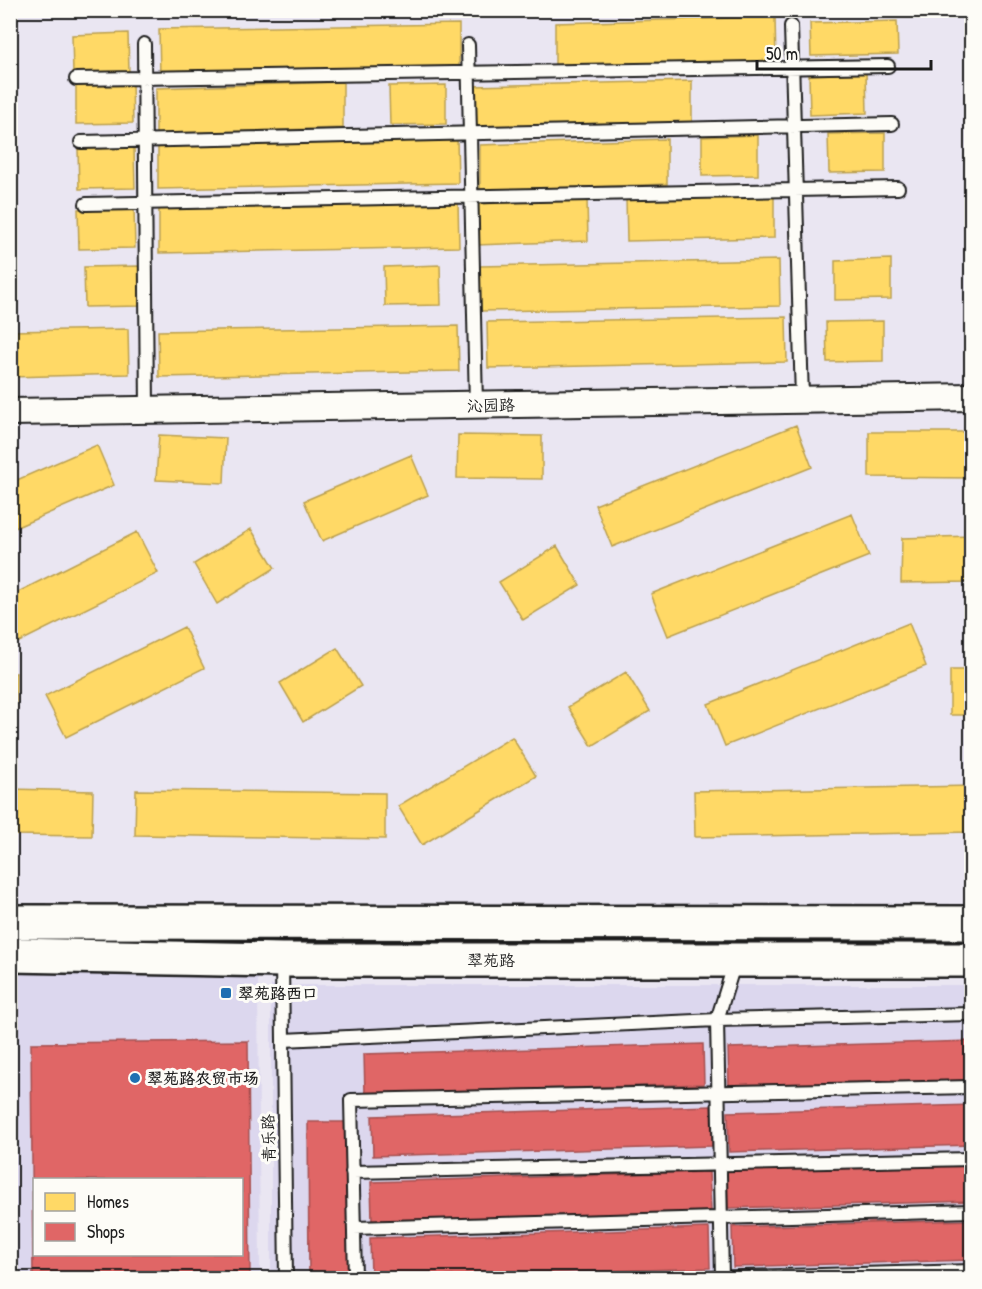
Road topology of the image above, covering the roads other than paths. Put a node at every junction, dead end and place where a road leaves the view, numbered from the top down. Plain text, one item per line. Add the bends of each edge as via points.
1 (791, 26) dead end
2 (144, 44) dead end
3 (468, 45) dead end
4 (888, 66) dead end
5 (792, 68) junction
6 (469, 73) junction
7 (145, 78) junction
8 (76, 79) dead end
9 (892, 124) dead end
10 (794, 126) junction
11 (470, 133) junction
12 (145, 140) junction
13 (81, 142) dead end
14 (898, 188) dead end
15 (796, 190) junction
16 (471, 196) junction
17 (146, 203) junction
18 (86, 204) dead end
19 (972, 397) edge
20 (802, 399) junction
21 (476, 405) junction
22 (147, 410) junction
23 (10, 412) edge
24 (10, 922) edge
25 (972, 923) edge
26 (10, 955) edge
27 (736, 959) junction
28 (282, 960) junction
29 (972, 960) edge
30 (972, 1014) edge
31 (717, 1020) junction
32 (283, 1040) junction
33 (972, 1087) edge
34 (718, 1092) junction
35 (972, 1159) edge
36 (720, 1164) junction
37 (352, 1172) junction
38 (972, 1211) edge
39 (721, 1218) junction
40 (354, 1228) junction
41 (972, 1271) edge
42 (286, 1278) edge
43 (355, 1278) edge
44 (705, 1278) edge
45 (722, 1278) edge

1 - 5 lane
2 - 7 lane
3 - 6 lane
4 - 5 lane
5 - 6 lane
5 - 10 lane
6 - 7 lane
6 - 11 lane
7 - 8 lane
7 - 12 lane
9 - 10 lane
10 - 11 lane
10 - 15 lane
11 - 12 lane
11 - 16 lane
12 - 13 lane
12 - 17 lane
14 - 15 lane
15 - 16 lane
15 - 20 lane
16 - 17 lane
16 - 21 lane
17 - 18 lane
17 - 22 lane
19 - 20 street, 沁园路
20 - 21 street, 沁园路
21 - 22 street, 沁园路
22 - 23 street, 沁园路
24 - 25 main road
26 - 28 main road, 翠苑路
27 - 28 main road, 翠苑路
27 - 29 main road, 翠苑路
27 - 31 lane
28 - 32 lane, 青乐路
30 - 31 lane
31 - 32 lane
31 - 34 lane
32 - 42 lane, 青乐路
33 - 34 lane
34 - 36 lane
34 - 37 lane via 351,1100
35 - 36 lane
36 - 37 lane
36 - 39 lane
37 - 40 lane
38 - 39 lane
39 - 40 lane
39 - 45 lane
40 - 43 lane
41 - 45 lane
44 - 45 lane

